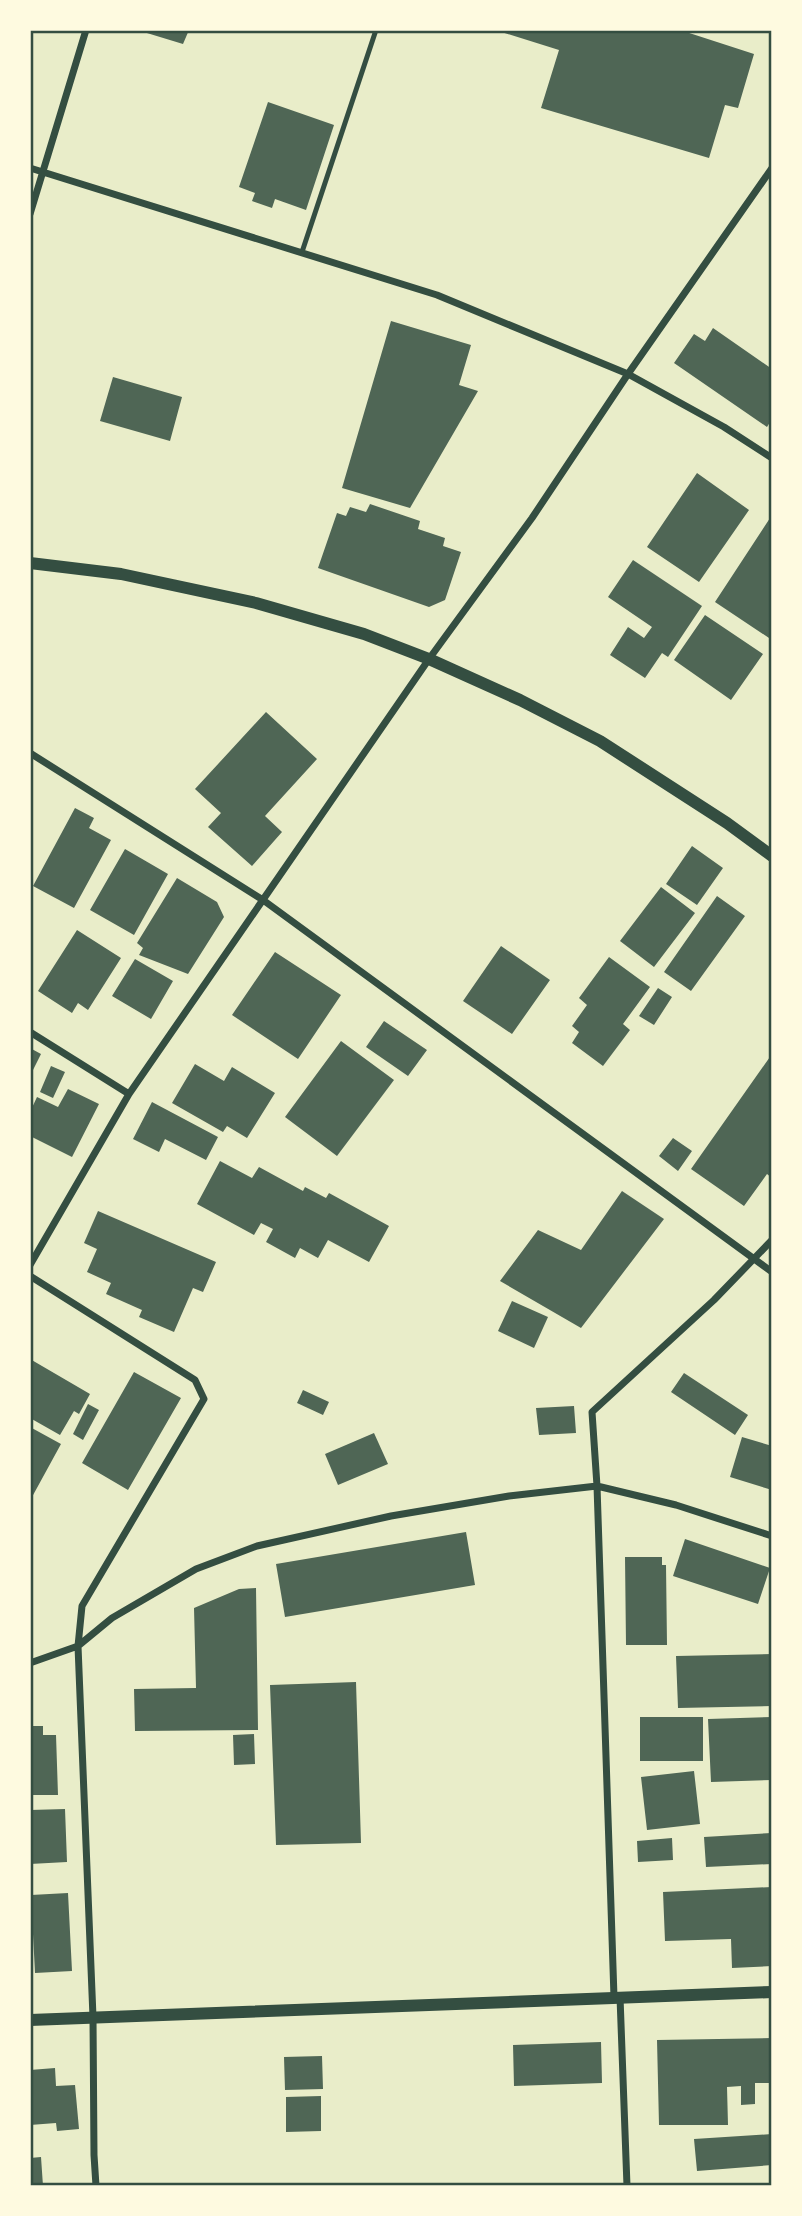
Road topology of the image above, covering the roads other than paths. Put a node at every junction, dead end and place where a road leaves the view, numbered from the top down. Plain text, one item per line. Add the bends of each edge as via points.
1 (86, 30) edge
2 (376, 30) edge
3 (30, 168) edge
4 (772, 168) edge
5 (42, 172) junction
6 (30, 214) edge
7 (302, 252) junction
8 (628, 374) junction
9 (772, 458) edge
10 (30, 564) edge
11 (429, 659) junction
12 (30, 753) edge
13 (772, 856) edge
14 (263, 900) junction
15 (30, 1032) edge
16 (129, 1094) junction
17 (772, 1240) edge
18 (754, 1258) junction
19 (30, 1265) edge
20 (772, 1272) edge
21 (30, 1276) edge
22 (597, 1486) junction
23 (772, 1536) edge
24 (78, 1646) junction
25 (30, 1663) edge
26 (772, 1992) edge
27 (617, 1997) junction
28 (93, 2017) junction
29 (30, 2020) edge
30 (96, 2186) edge
31 (627, 2186) edge

1 - 5 street
2 - 7 lane
3 - 5 street
4 - 8 street
5 - 6 street
5 - 7 street
7 - 8 street via 437,295
8 - 9 street
8 - 11 street via 524,530
10 - 11 street via 121,574 256,603 364,634
11 - 13 street via 600,741
11 - 14 street
12 - 14 street
14 - 16 street
14 - 18 street
15 - 16 street
16 - 19 street
17 - 18 street
18 - 20 street
18 - 22 street via 592,1412
21 - 24 street via 195,1380 204,1399 82,1606
22 - 23 street
22 - 24 street via 404,1514 257,1546 196,1569 112,1618
22 - 27 street
24 - 25 street
24 - 28 street
26 - 27 street
27 - 28 street
27 - 31 street
28 - 29 street
28 - 30 street

